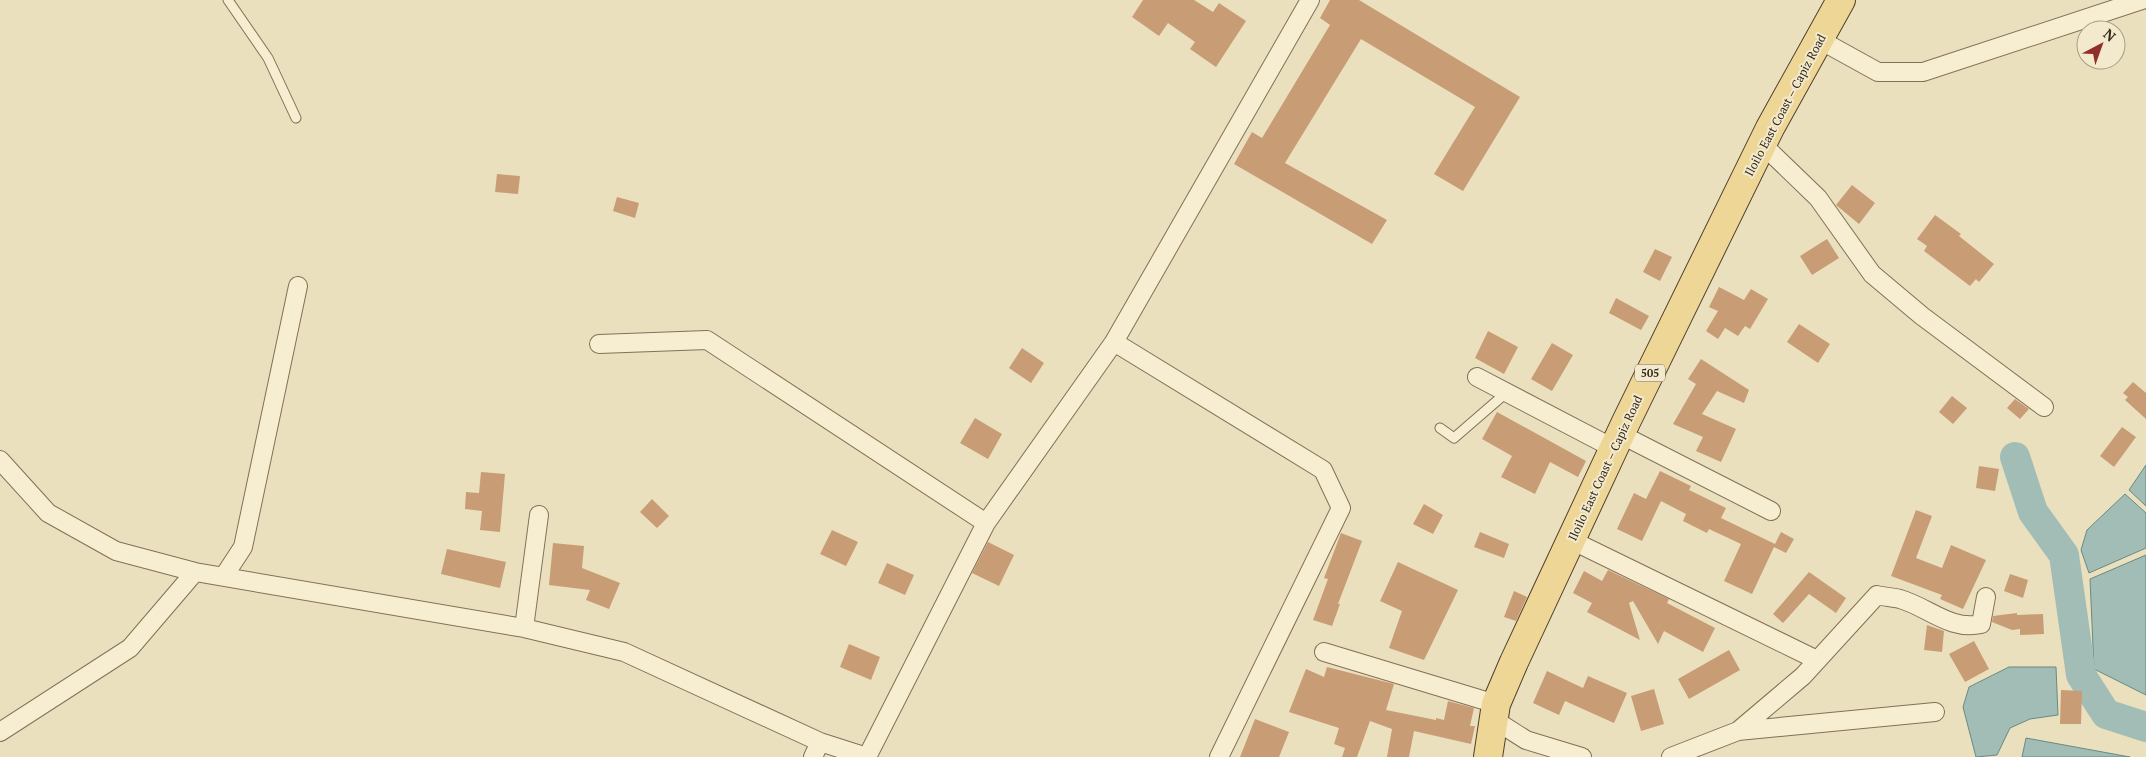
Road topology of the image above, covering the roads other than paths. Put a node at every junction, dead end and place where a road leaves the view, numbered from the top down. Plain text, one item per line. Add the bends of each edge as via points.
1 (228, 0) edge
2 (1310, 0) edge
3 (1841, 0) edge
4 (2142, 0) edge
5 (1820, 40) junction
6 (296, 118) dead end
7 (1762, 144) junction
8 (298, 286) dead end
9 (1114, 342) junction
10 (599, 344) dead end
11 (1477, 377) dead end
12 (1506, 393) junction
13 (2044, 406) dead end
14 (1440, 428) dead end
15 (1617, 441) junction
16 (0, 460) edge
17 (1771, 510) dead end
18 (539, 515) dead end
19 (986, 523) junction
20 (1571, 540) junction
21 (194, 572) junction
22 (224, 576) junction
23 (1986, 596) dead end
24 (524, 628) junction
25 (1324, 652) dead end
26 (1817, 660) junction
27 (1494, 711) junction
28 (1935, 712) dead end
29 (1738, 731) junction
30 (0, 732) edge
31 (817, 750) edge
32 (867, 757) edge
33 (1219, 757) edge
34 (1488, 757) edge
35 (1582, 757) edge
36 (1671, 757) edge

1 - 6 lane via 268,58
2 - 9 street
3 - 5 main road, Iloilo East Coast – Capiz Road / 505
4 - 5 street via 1923,72 1878,72
5 - 7 main road, Iloilo East Coast – Capiz Road / 505
7 - 13 street via 1818,198 1872,274 1922,316
7 - 15 main road, Iloilo East Coast – Capiz Road / 505
8 - 22 street via 243,546
9 - 19 street
9 - 33 street via 1322,470 1341,508
10 - 19 street via 707,340
11 - 12 street
12 - 14 lane via 1454,438
12 - 15 street
15 - 17 street
15 - 20 main road, Iloilo East Coast – Capiz Road / 505
16 - 21 street via 48,512 116,550
18 - 24 street
19 - 32 street
20 - 26 street
20 - 27 main road, Iloilo East Coast – Capiz Road / 505
21 - 22 street
21 - 30 street via 130,648
22 - 24 street
23 - 26 street via 1981,624 1967,627 1901,599 1876,595
24 - 31 street via 624,652
25 - 27 street
26 - 29 street via 1803,676
27 - 34 main road, Iloilo East Coast – Capiz Road / 505
27 - 35 street via 1526,740
28 - 29 street
29 - 36 street
31 - 32 street

